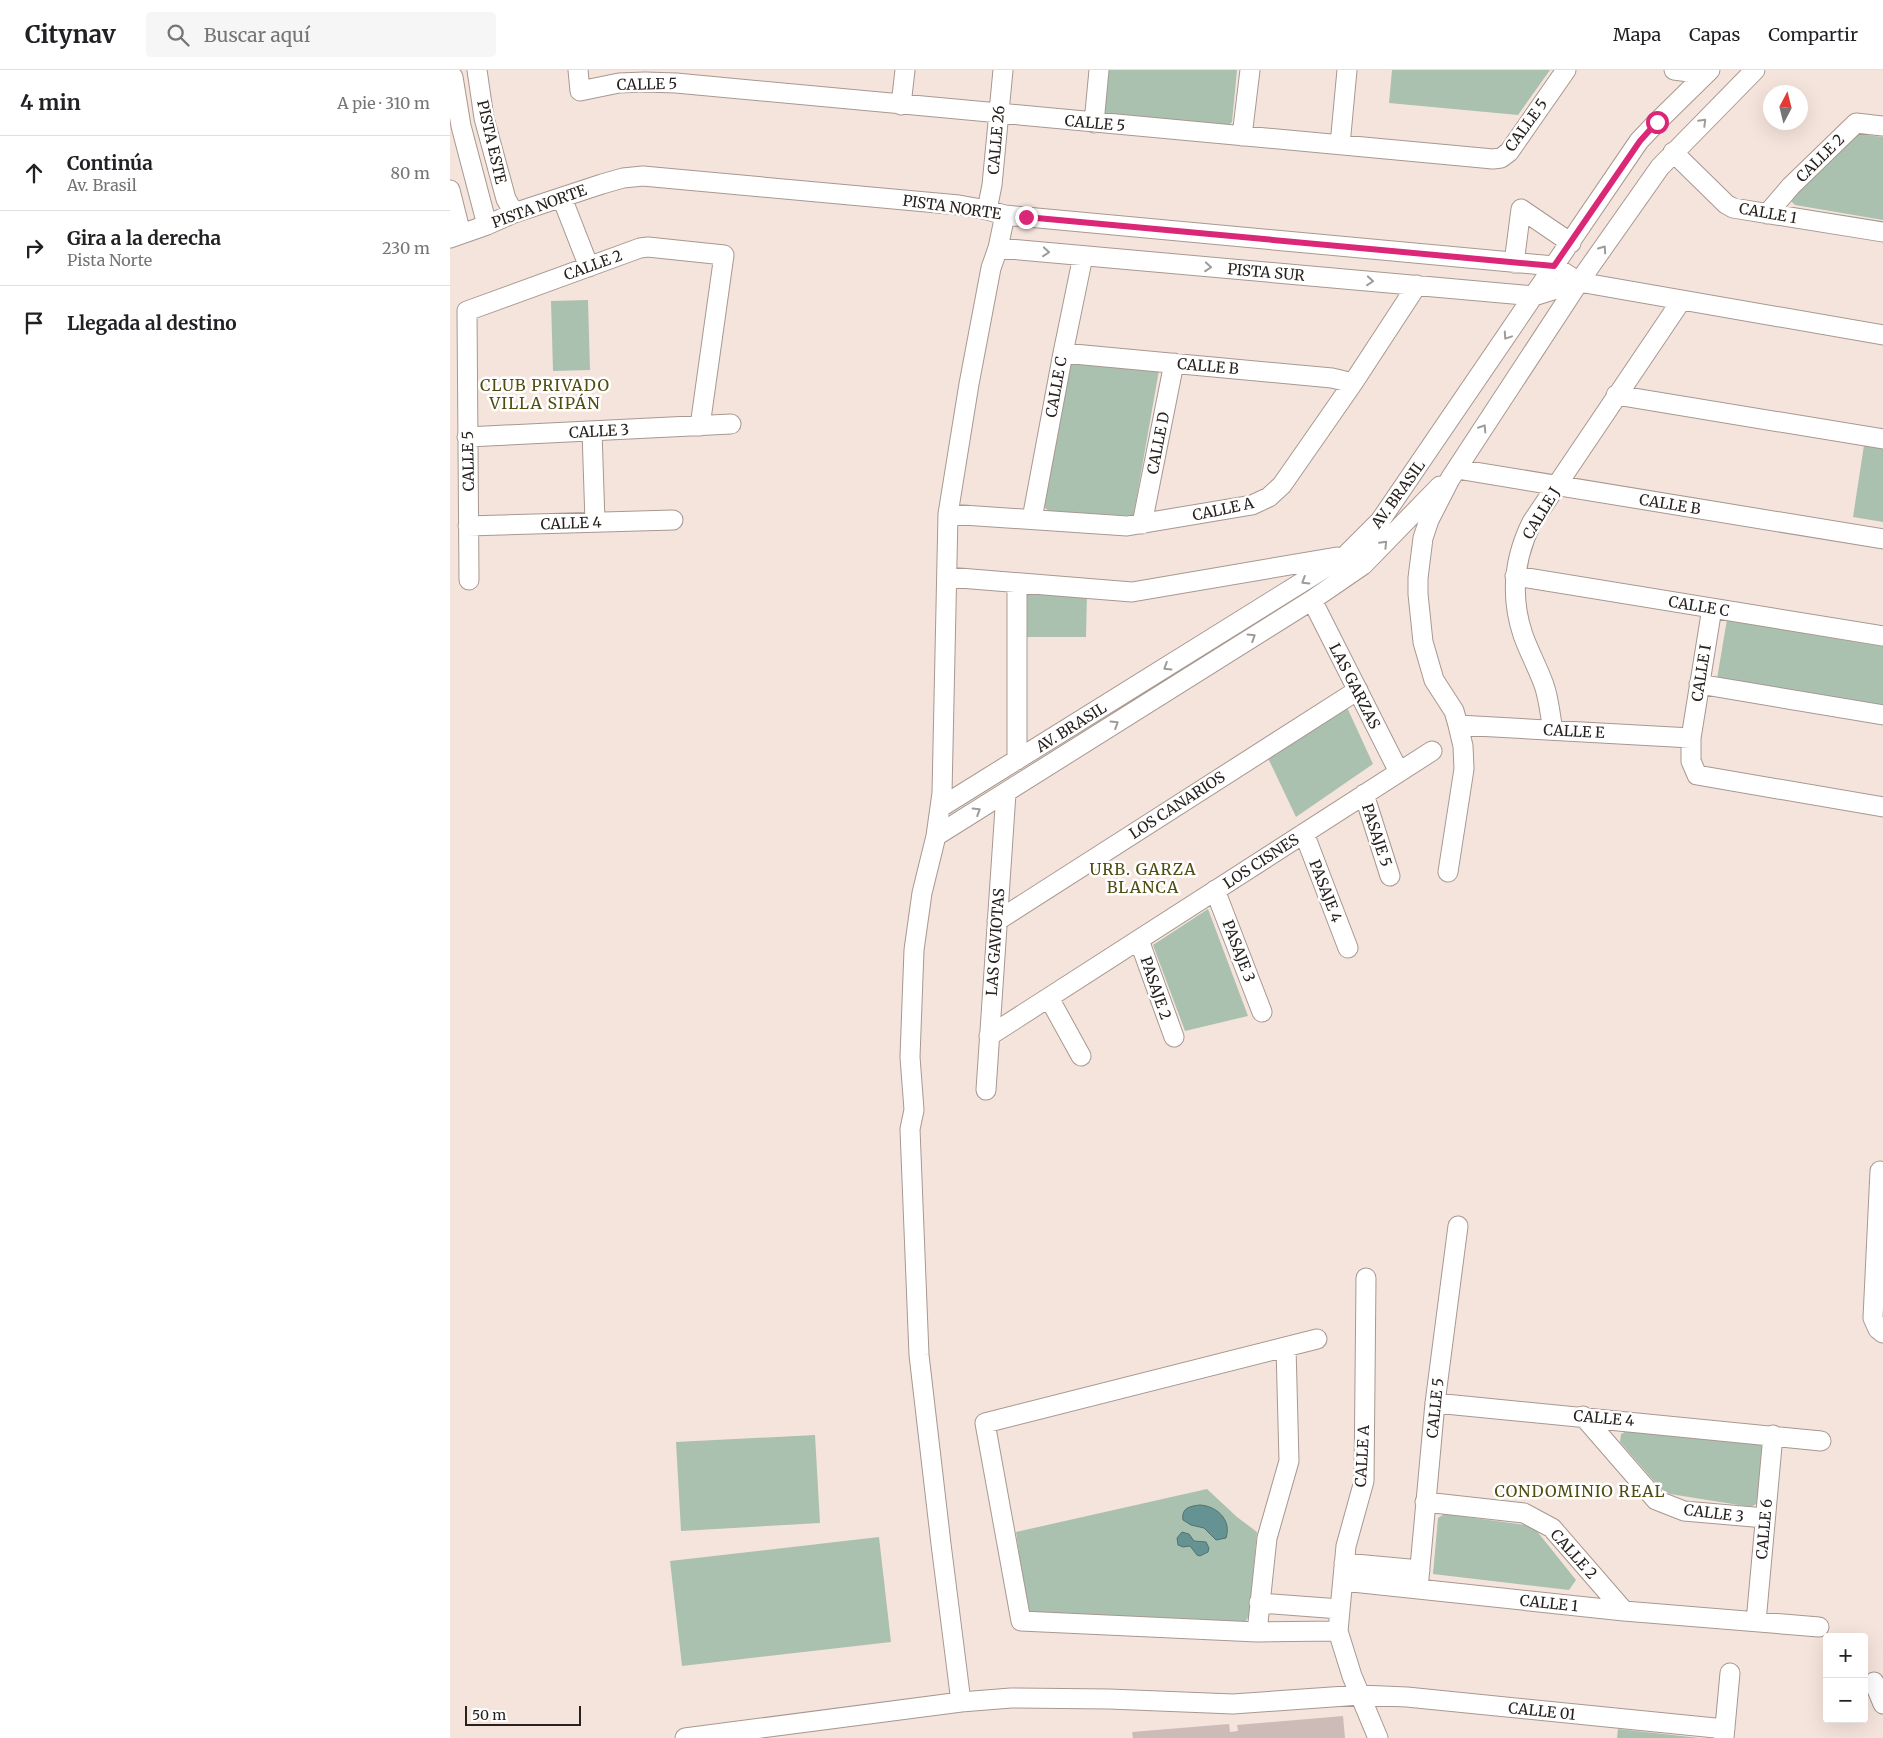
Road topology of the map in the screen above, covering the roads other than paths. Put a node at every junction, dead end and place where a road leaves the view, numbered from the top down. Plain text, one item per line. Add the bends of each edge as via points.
1 (477, 70) edge
2 (578, 70) edge
3 (905, 70) edge
4 (1002, 70) edge
5 (1099, 70) edge
6 (1250, 70) edge
7 (1348, 70) edge
8 (1566, 70) edge
9 (1674, 70) edge
10 (1755, 70) edge
11 (1708, 72) edge
12 (453, 77) dead end
13 (901, 105) junction
14 (999, 114) junction
15 (1094, 122) junction
16 (1883, 126) edge
17 (1242, 136) junction
18 (1340, 145) junction
19 (1673, 152) junction
20 (450, 190) edge
21 (562, 198) junction
22 (996, 212) junction
23 (514, 213) junction
24 (1767, 214) junction
25 (487, 225) junction
26 (1883, 232) edge
27 (456, 236) edge
28 (1570, 243) junction
29 (998, 248) junction
30 (1083, 256) junction
31 (1514, 263) junction
32 (1554, 266) junction
33 (589, 267) junction
34 (1579, 282) junction
35 (1417, 285) junction
36 (1534, 296) junction
37 (1681, 301) junction
38 (466, 311) joint
39 (1883, 335) edge
40 (1063, 353) junction
41 (1174, 363) junction
42 (1353, 382) junction
43 (1616, 395) junction
44 (731, 424) dead end
45 (700, 426) junction
46 (592, 431) junction
47 (468, 437) junction
48 (1883, 439) edge
49 (1457, 469) junction
50 (1556, 485) junction
51 (948, 514) junction
52 (1032, 519) junction
53 (673, 520) dead end
54 (595, 522) junction
55 (1142, 524) junction
56 (468, 526) junction
57 (1883, 539) edge
58 (1346, 555) junction
59 (1515, 576) junction
60 (947, 577) junction
61 (469, 580) dead end
62 (1017, 583) junction
63 (1312, 600) junction
64 (1712, 608) junction
65 (1883, 636) edge
66 (1699, 684) junction
67 (1358, 690) junction
68 (1883, 715) edge
69 (1458, 725) junction
70 (1553, 730) junction
71 (1691, 738) junction
72 (1432, 751) dead end
73 (1017, 760) junction
74 (1399, 772) junction
75 (1006, 793) junction
76 (1364, 794) junction
77 (941, 807) junction
78 (1883, 807) edge
79 (1304, 833) junction
80 (936, 836) junction
81 (1448, 872) dead end
82 (1390, 876) dead end
83 (1215, 890) junction
84 (997, 921) junction
85 (1139, 940) junction
86 (1348, 948) dead end
87 (1049, 998) junction
88 (1262, 1012) dead end
89 (989, 1036) junction
90 (1174, 1037) dead end
91 (1081, 1056) dead end
92 (986, 1090) dead end
93 (1880, 1171) dead end
94 (1458, 1226) dead end
95 (1366, 1278) dead end
96 (1883, 1333) edge
97 (1318, 1338) dead end
98 (1286, 1347) junction
99 (1435, 1403) junction
100 (1583, 1416) junction
101 (1772, 1435) junction
102 (1821, 1440) dead end
103 (1425, 1502) junction
104 (1766, 1518) junction
105 (1420, 1570) junction
106 (1344, 1572) junction
107 (1418, 1589) junction
108 (1259, 1603) junction
109 (1340, 1608) junction
110 (1624, 1611) junction
111 (1756, 1622) junction
112 (1819, 1627) dead end
113 (1338, 1631) junction
114 (1257, 1632) junction
115 (1730, 1673) dead end
116 (1874, 1682) dead end
117 (1360, 1695) junction
118 (961, 1702) junction
119 (1883, 1704) edge
120 (1724, 1733) edge
121 (685, 1738) edge
122 (1378, 1738) edge

1 - 23 street, PISTA ESTE via 484,118 506,199
2 - 13 street, CALLE 5 via 580,91 619,83 676,83
3 - 13 street
4 - 14 street, CALLE 26
5 - 15 street
6 - 17 street
7 - 18 street
8 - 18 street, CALLE 5 via 1509,152 1501,158
9 - 11 street
19 -> 10 street
11 - 28 street, AV. BRASIL via 1640,141
12 - 25 street via 461,126
13 - 14 street, CALLE 5
14 - 15 street, CALLE 5
14 - 22 street, CALLE 26 via 992,185
15 - 17 street, CALLE 5
16 - 24 street, CALLE 2 via 1856,123
17 - 18 street, CALLE 5
19 - 24 street, CALLE 1 via 1726,204
34 -> 19 street
20 - 27 street
21 - 22 street, PISTA NORTE via 624,178 643,176 950,204
21 - 23 street, PISTA NORTE
21 - 33 street
22 - 29 street, CALLE 26
22 - 31 street, PISTA NORTE
23 - 25 street, PISTA NORTE
24 - 26 street, CALLE 1
25 - 27 street, PISTA NORTE
28 - 31 street via 1521,209
28 - 32 street, AV. BRASIL
29 -> 30 street, PISTA SUR
29 - 51 street, CALLE 26 via 991,268 969,384
30 -> 35 street, PISTA SUR
30 - 40 street, CALLE C
31 - 32 street, PISTA NORTE
32 - 34 street
32 - 36 street, AV. BRASIL
33 - 38 street, CALLE 2
33 - 45 street, CALLE 2 via 648,247 724,255
34 - 36 street
34 - 37 street
49 -> 34 street
35 - 36 street, PISTA SUR
35 - 42 street, CALLE A
36 -> 58 street, AV. BRASIL via 1380,522
37 - 39 street
37 - 43 street, CALLE J
38 - 47 street, CALLE 5
40 - 41 street, CALLE B
40 - 52 street, CALLE C
41 - 42 street, CALLE B
41 - 55 street, CALLE D
42 - 55 street, CALLE A via 1282,485 1269,497 1252,505
43 - 48 street
43 - 50 street, CALLE J
44 - 45 street, CALLE 3
45 - 46 street, CALLE 3
46 - 47 street, CALLE 3
46 - 54 street
47 - 56 street, CALLE 5
49 - 50 street, CALLE B
63 -> 49 street, AV. BRASIL via 1363,565
49 - 69 street via 1423,538 1418,594 1429,666 1440,691 1454,711
50 - 57 street, CALLE B
50 - 59 street, CALLE J via 1524,538
51 - 52 street, CALLE A
51 - 60 street, CALLE 26
52 - 55 street, CALLE A via 1127,526
53 - 54 street, CALLE 4
54 - 56 street, CALLE 4
56 - 61 street, CALLE 5
58 - 62 street via 1132,592
58 -> 73 street, AV. BRASIL
59 - 64 street, CALLE C
59 - 70 street, CALLE J via 1514,597 1522,632 1545,687
60 - 62 street
60 - 77 street, CALLE 26
62 - 73 street
63 - 67 street, LAS GARZAS
75 -> 63 street, AV. BRASIL
64 - 65 street, CALLE C
64 - 66 street, CALLE I
66 - 68 street
66 - 71 street, CALLE I
67 - 74 street, LAS GARZAS
67 - 84 street, LOS CANARIOS
69 - 70 street, CALLE E
69 - 81 street via 1464,768
70 - 71 street, CALLE E
71 - 78 street, CALLE I via 1691,761 1697,775
72 - 74 street, LOS CISNES
73 - 77 street, AV. BRASIL
74 - 76 street, LOS CISNES
80 -> 75 street, AV. BRASIL
75 - 84 street, LAS GAVIOTAS
76 - 79 street, LOS CISNES
76 - 82 street, PASAJE 5
77 - 80 street, CALLE 26
79 - 83 street, LOS CISNES
79 - 86 street, PASAJE 4
80 - 118 street, CALLE 26 via 922,893 914,950 910,1057 914,1110 910,1129 919,1355
83 - 85 street, LOS CISNES
83 - 88 street, PASAJE 3
84 - 89 street, LAS GAVIOTAS
85 - 87 street, LOS CISNES
85 - 90 street, PASAJE 2
87 - 89 street, LOS CISNES
87 - 91 street
89 - 92 street, LAS GAVIOTAS
93 - 96 street via 1873,1318
94 - 99 street, CALLE 5
95 - 106 street, CALLE A via 1364,1481 1346,1546
97 - 98 street
98 - 108 street via 1290,1462 1267,1538
98 - 114 street via 985,1422 1021,1621
99 - 100 street, CALLE 4
99 - 103 street, CALLE 5
100 - 101 street, CALLE 4
100 - 104 street, CALLE 3 via 1656,1500 1684,1511
101 - 102 street, CALLE 4
101 - 104 street, CALLE 6
103 - 105 street, CALLE 5
103 - 110 street, CALLE 2 via 1524,1513 1552,1528
104 - 111 street, CALLE 6
105 - 106 street
105 - 107 street, CALLE 5
106 - 107 street, CALLE 1
106 - 109 street, CALLE A
107 - 110 street, CALLE 1
108 - 109 street
108 - 114 street
109 - 113 street, CALLE A
110 - 111 street, CALLE 1
111 - 112 street, CALLE 1
113 - 114 street
113 - 117 street
115 - 120 street
116 - 119 street
117 - 118 street, CALLE 01 via 1233,1704 1038,1697
117 - 120 street, CALLE 01 via 1407,1697
117 - 122 street
118 - 121 street, CALLE 01

